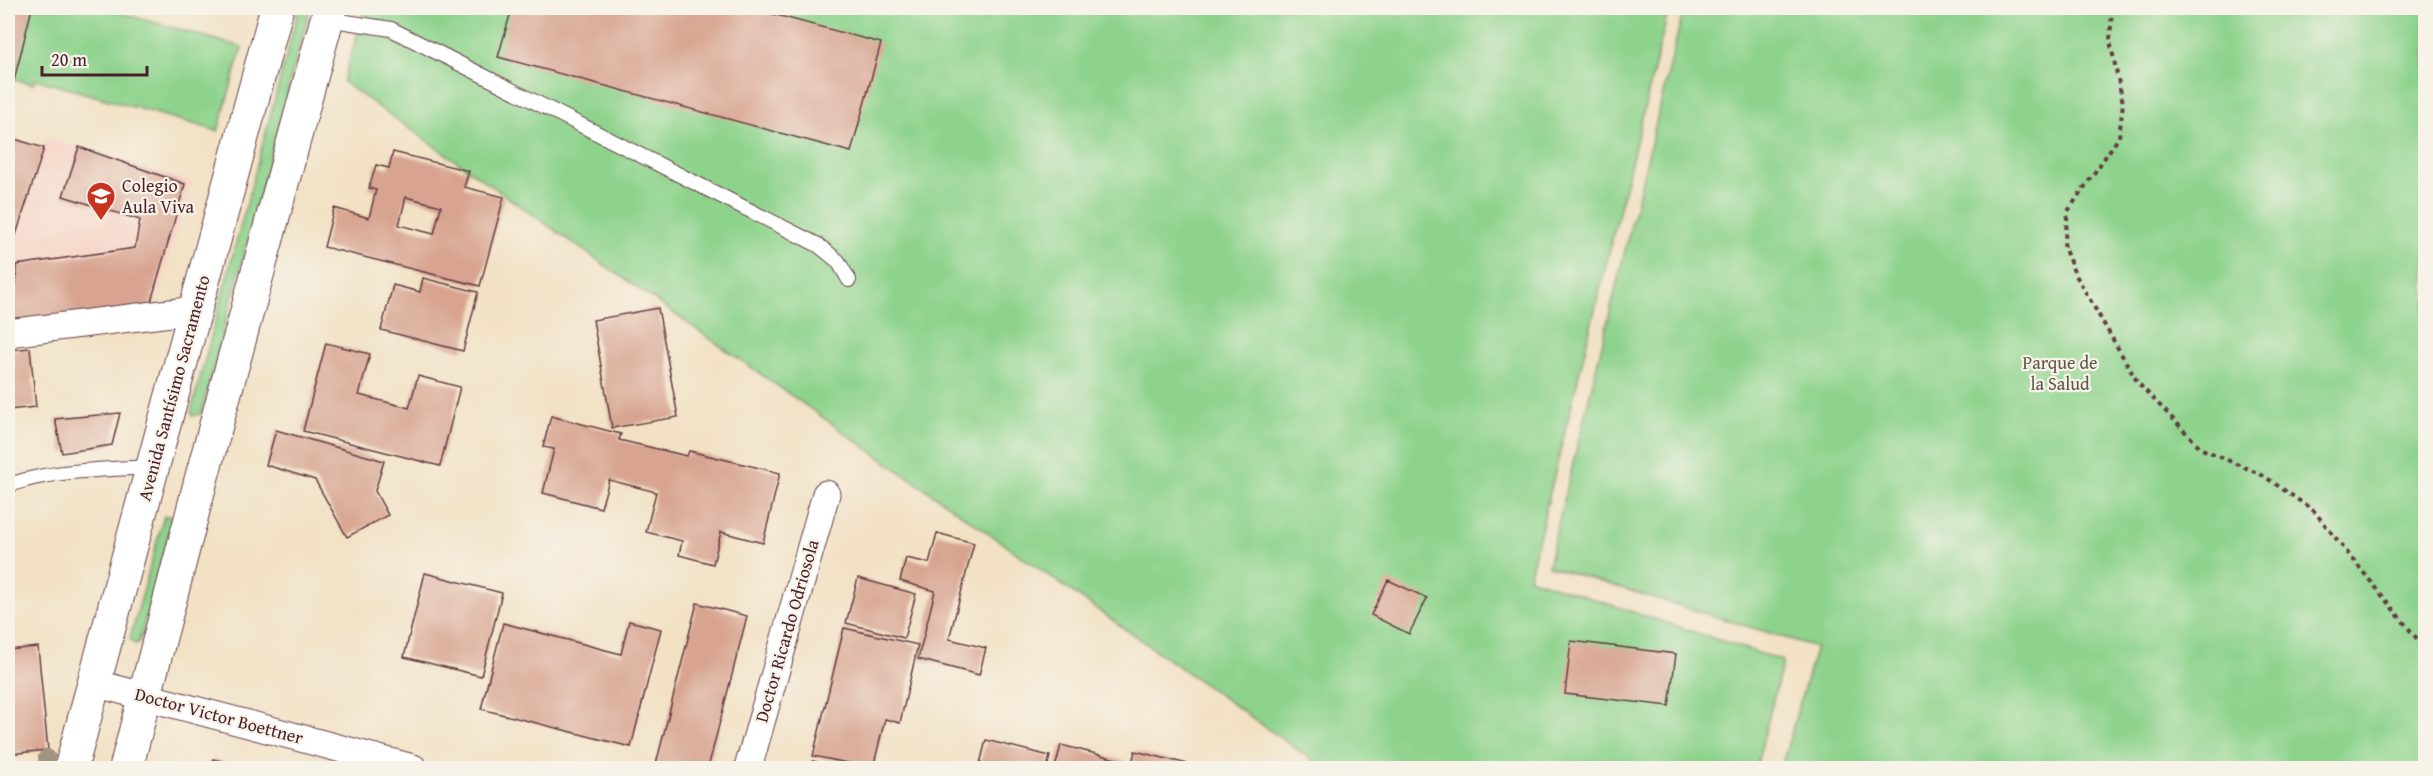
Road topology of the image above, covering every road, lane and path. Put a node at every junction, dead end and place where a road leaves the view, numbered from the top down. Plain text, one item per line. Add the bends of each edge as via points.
1 (277, 8) edge
2 (2112, 8) edge
3 (328, 13) edge
4 (849, 280) dead end
5 (195, 310) junction
6 (8, 333) edge
7 (153, 467) junction
8 (201, 480) junction
9 (8, 486) edge
10 (826, 494) dead end
11 (2426, 650) edge
12 (94, 683) junction
13 (146, 697) junction
14 (71, 768) edge
15 (126, 768) edge
16 (412, 768) edge
17 (748, 768) edge

1 - 5 main road, Avenida Santísimo Sacramento
2 - 11 path via 2110,41 2123,103 2119,137 2068,211 2064,247 2074,272 2138,383 2202,449 2264,476 2314,511
3 - 4 lane via 391,28 818,245 838,261
3 - 8 main road
5 - 6 street
5 - 7 main road, Avenida Santísimo Sacramento
7 - 8 main road
7 - 9 lane via 21,480
7 - 12 main road, Avenida Santísimo Sacramento
8 - 13 main road
10 - 17 street, Doctor Ricardo Odriosola
12 - 13 street, Doctor Victor Boettner
12 - 14 main road, Avenida Santísimo Sacramento
13 - 15 main road
13 - 16 street, Doctor Victor Boettner

